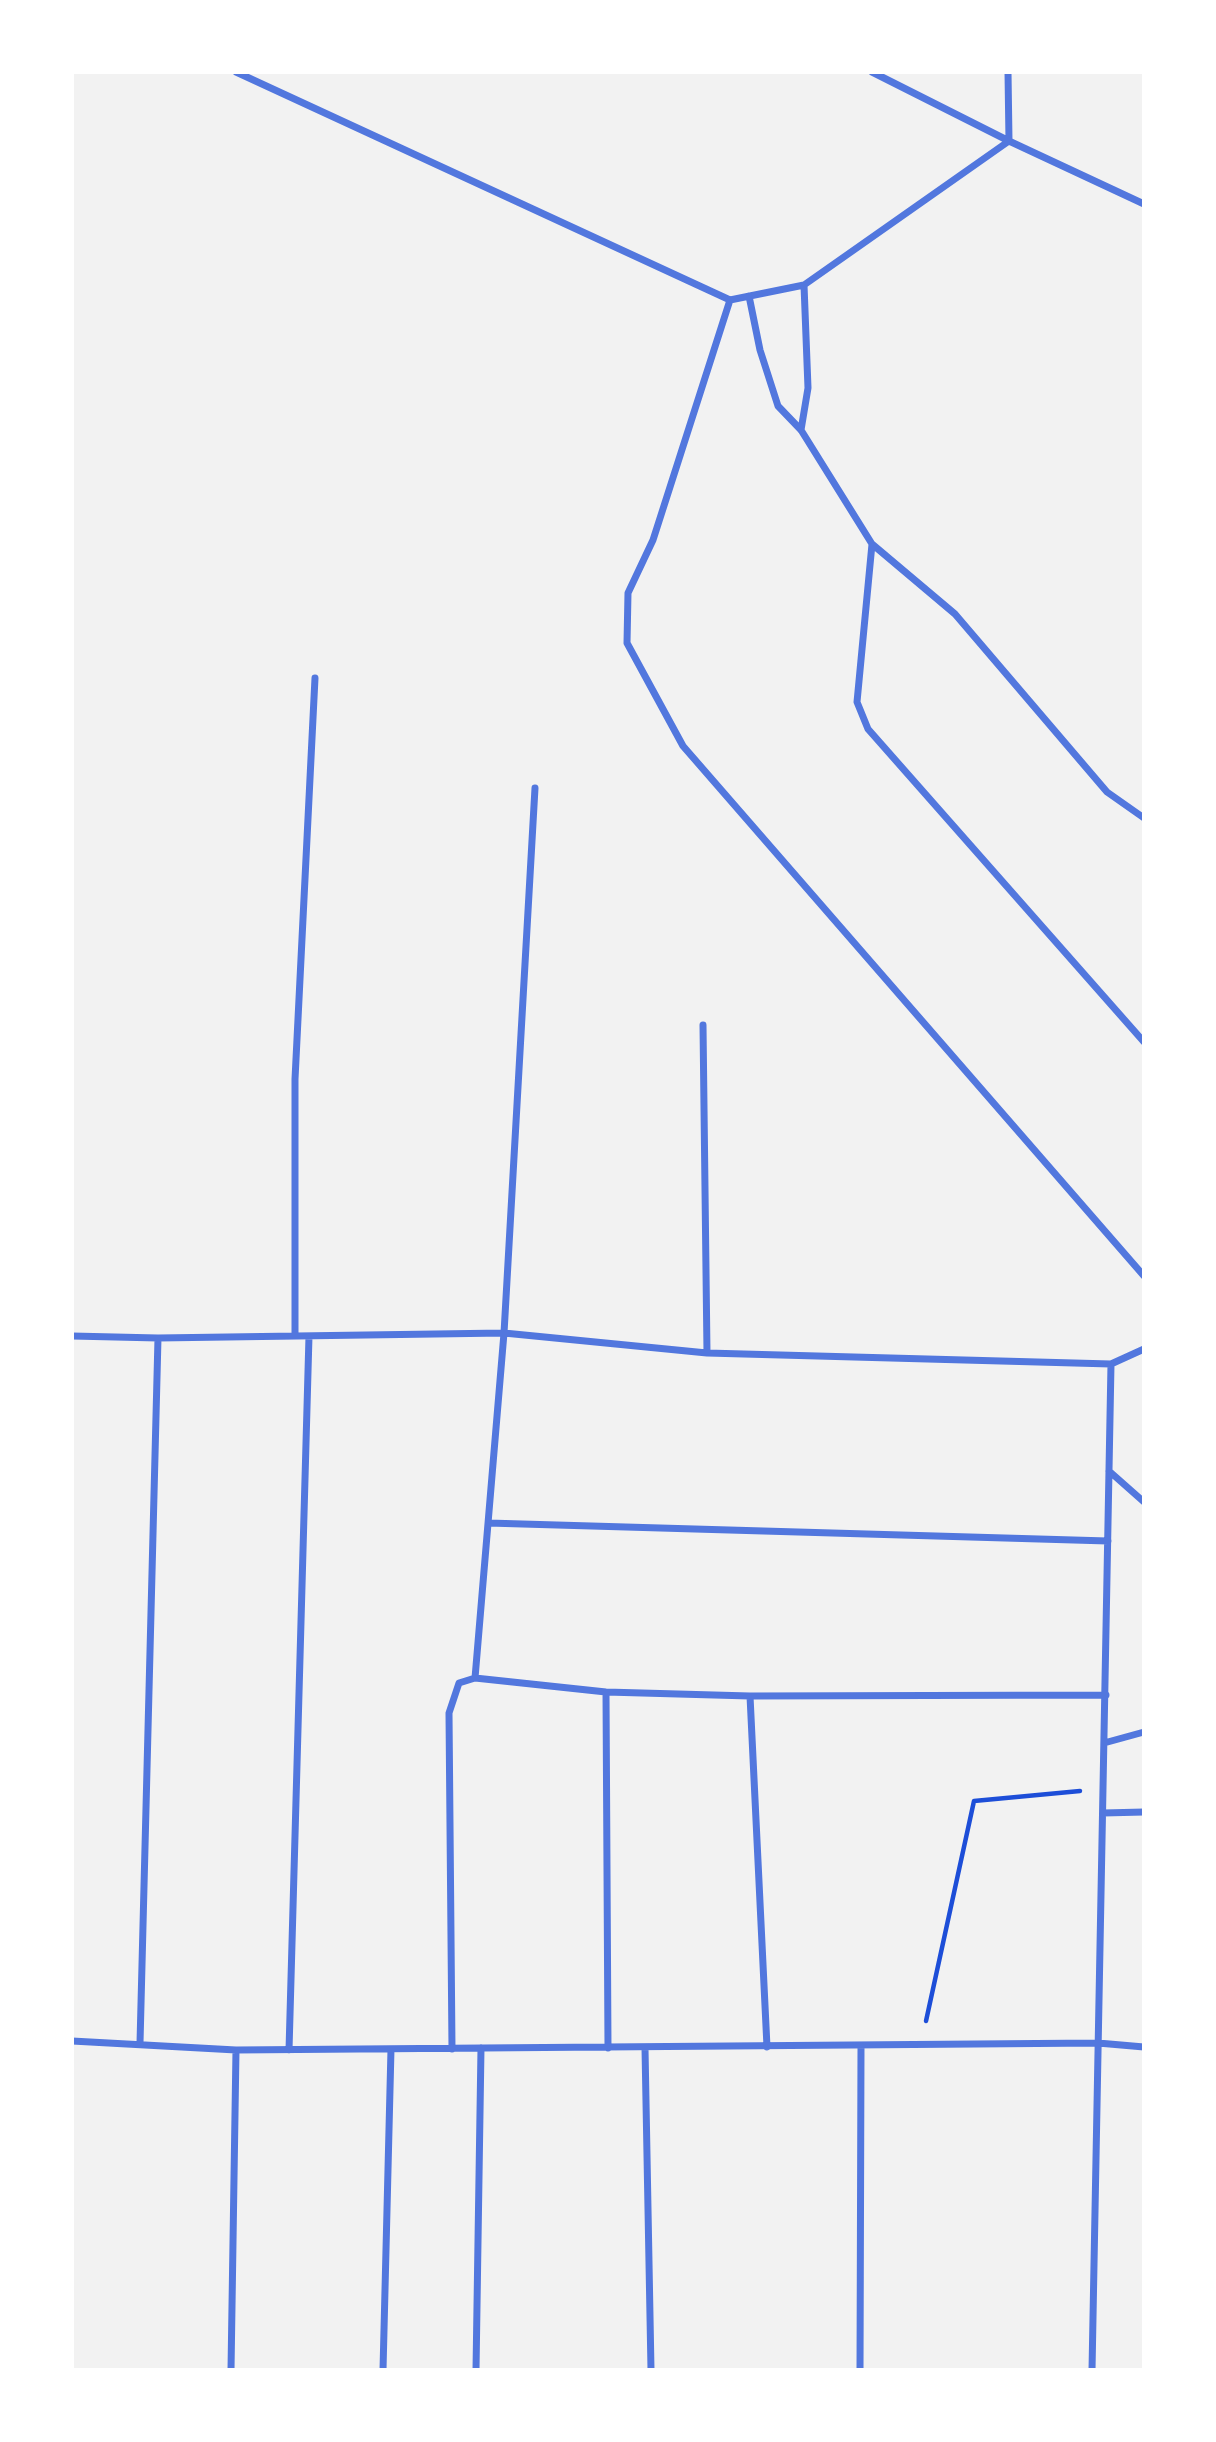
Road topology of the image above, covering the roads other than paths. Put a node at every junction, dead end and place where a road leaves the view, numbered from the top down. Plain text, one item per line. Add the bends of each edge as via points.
1 (236, 72) edge
2 (872, 72) edge
3 (1008, 72) edge
4 (1009, 141) junction
5 (1144, 204) edge
6 (804, 285) junction
7 (749, 296) junction
8 (730, 300) junction
9 (801, 430) junction
10 (872, 544) junction
11 (315, 678) dead end
12 (535, 788) dead end
13 (1144, 818) edge
14 (703, 1025) dead end
15 (1144, 1042) edge
16 (1144, 1276) edge
17 (504, 1333) junction
18 (295, 1335) junction
19 (72, 1336) edge
20 (309, 1336) junction
21 (158, 1338) junction
22 (1144, 1349) edge
23 (707, 1353) junction
24 (1111, 1364) junction
25 (1109, 1471) junction
26 (1144, 1502) edge
27 (488, 1523) junction
28 (1108, 1541) junction
29 (475, 1678) junction
30 (606, 1692) junction
31 (1106, 1695) junction
32 (750, 1696) junction
33 (1144, 1732) edge
34 (1104, 1743) junction
35 (1102, 1812) junction
36 (1144, 1812) edge
37 (72, 2041) edge
38 (140, 2043) junction
39 (1098, 2043) junction
40 (861, 2046) junction
41 (767, 2047) junction
42 (1144, 2047) edge
43 (481, 2048) junction
44 (608, 2048) junction
45 (645, 2048) junction
46 (391, 2049) junction
47 (452, 2049) junction
48 (236, 2050) junction
49 (289, 2050) junction
50 (231, 2370) edge
51 (383, 2370) edge
52 (476, 2370) edge
53 (651, 2370) edge
54 (860, 2370) edge
55 (1092, 2370) edge

1 - 8 street
2 - 4 street
3 - 4 street
4 - 5 street
4 - 6 street
6 - 7 street
6 - 9 street via 808,388
7 - 8 street
7 - 9 street via 778,406
8 - 16 street via 653,540 628,593 627,643 683,746
9 - 10 street
10 - 13 street via 955,614 1107,792
10 - 15 street via 858,702 868,729
11 - 18 street via 295,1079
12 - 17 street
14 - 23 street
17 - 20 street
17 - 23 street
17 - 27 street
18 - 20 street
18 - 21 street
19 - 21 street
20 - 49 street
21 - 38 street
22 - 24 street
23 - 24 street
24 - 25 street
25 - 26 street
25 - 28 street
27 - 28 street
27 - 29 street
28 - 31 street
29 - 30 street
29 - 47 street via 459,1683 449,1713
30 - 32 street
30 - 44 street
31 - 32 street
31 - 34 street
32 - 41 street
33 - 34 street
34 - 35 street
35 - 36 street
35 - 39 street
37 - 38 street
38 - 48 street
39 - 40 street
39 - 42 street
39 - 55 street
40 - 41 street
40 - 54 street
41 - 45 street
43 - 44 street
43 - 47 street
43 - 52 street
44 - 45 street
45 - 53 street
46 - 47 street
46 - 49 street
46 - 51 street
48 - 49 street
48 - 50 street

